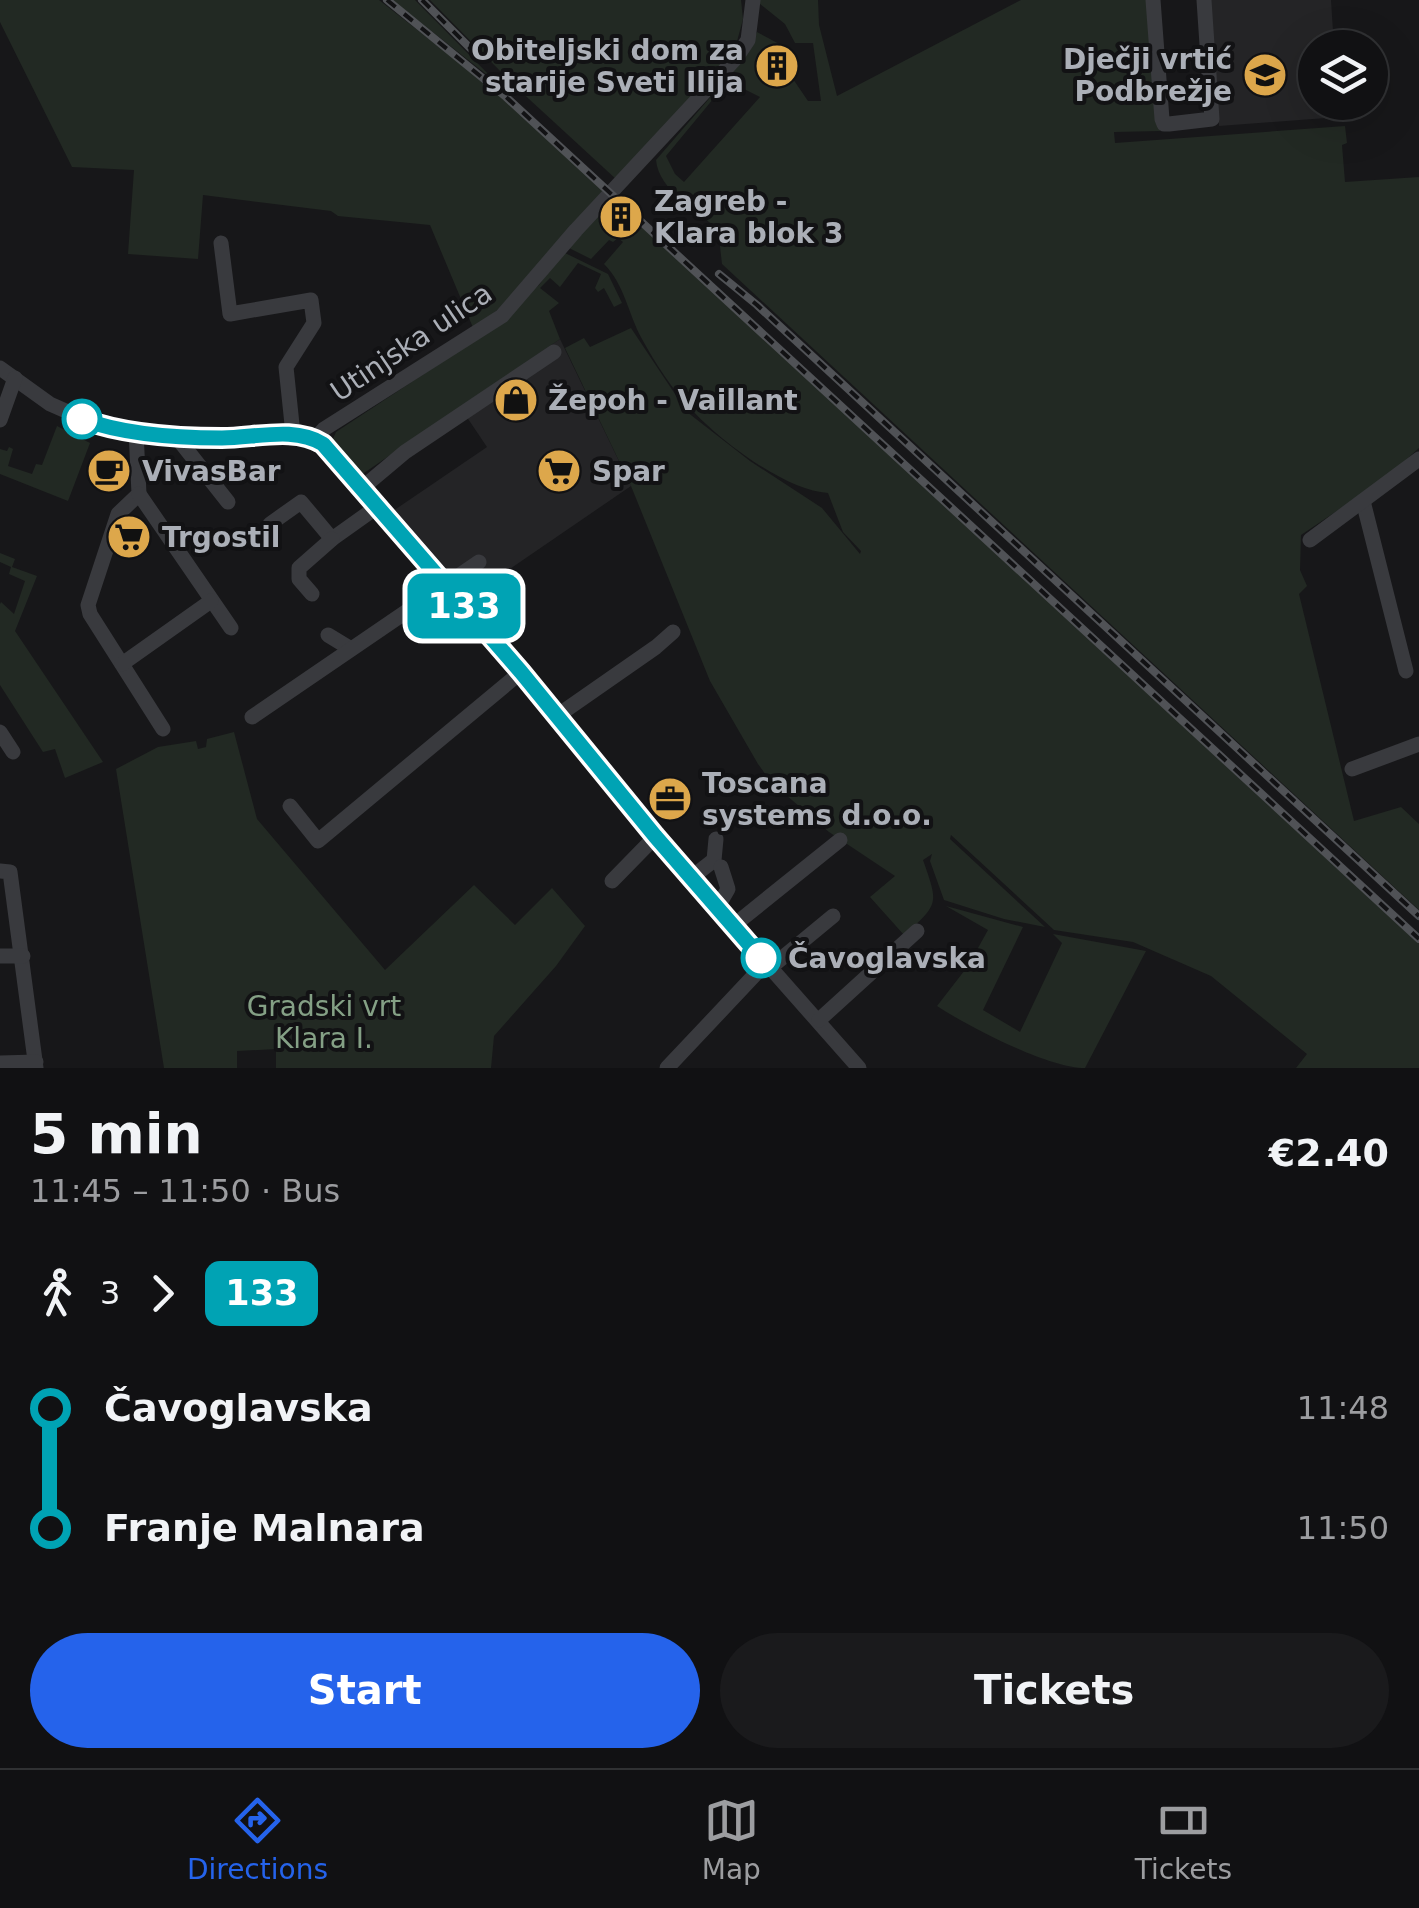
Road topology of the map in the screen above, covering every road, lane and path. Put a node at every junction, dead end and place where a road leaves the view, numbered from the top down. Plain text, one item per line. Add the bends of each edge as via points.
1 (753, 0) edge
2 (1153, 0) edge
3 (1204, 0) edge
4 (221, 244) dead end
5 (554, 352) dead end
6 (0, 368) edge
7 (15, 378) junction
8 (0, 420) edge
9 (136, 431) junction
10 (292, 434) junction
11 (175, 435) junction
12 (315, 439) junction
13 (1419, 459) edge
14 (361, 489) junction
15 (139, 494) junction
16 (1362, 501) junction
17 (228, 502) dead end
18 (377, 507) junction
19 (270, 524) dead end
20 (332, 539) junction
21 (1310, 540) dead end
22 (479, 562) dead end
23 (446, 585) junction
24 (312, 594) dead end
25 (211, 600) junction
26 (230, 628) dead end
27 (673, 632) dead end
28 (328, 635) dead end
29 (352, 649) junction
30 (122, 664) junction
31 (1406, 671) dead end
32 (521, 672) junction
33 (252, 716) dead end
34 (557, 716) junction
35 (163, 729) dead end
36 (0, 732) edge
37 (1419, 744) edge
38 (13, 752) dead end
39 (1352, 769) dead end
40 (290, 806) dead end
41 (655, 836) junction
42 (716, 839) dead end
43 (840, 840) dead end
44 (721, 867) dead end
45 (0, 871) edge
46 (691, 878) junction
47 (612, 881) dead end
48 (717, 908) junction
49 (833, 916) dead end
50 (733, 926) junction
51 (917, 931) dead end
52 (0, 956) edge
53 (22, 956) junction
54 (768, 966) junction
55 (818, 1020) junction
56 (0, 1063) edge
57 (678, 1064) edge
58 (36, 1065) edge
59 (859, 1068) edge

1 - 12 street, Utinjska ulica via 748,40 736,58 502,316
2 - 3 street via 1162,120 1169,124 1212,120
4 - 10 street via 230,314 311,300 314,323 286,367
5 - 14 street
6 - 7 street
7 - 8 street
7 - 9 street via 74,416
9 - 11 street
9 - 15 street
10 - 11 street
10 - 12 street
11 - 17 street
12 - 14 street
13 - 16 street
14 - 18 street
15 - 25 street
15 - 30 street via 118,514 88,597 90,614
16 - 21 street
16 - 31 street
18 - 20 street
18 - 23 street
19 - 20 street via 302,502
20 - 24 street via 299,568
22 - 23 street
23 - 29 street
23 - 32 street
25 - 26 street
25 - 30 street
27 - 34 street
28 - 29 street
29 - 33 street
30 - 35 street
32 - 34 street
32 - 40 street via 318,841
34 - 41 street
36 - 38 street
37 - 39 street
41 - 46 street
41 - 47 street
42 - 46 street via 714,860
43 - 50 street
44 - 48 street via 728,889
45 - 53 street via 10,872
46 - 48 street
48 - 50 street
49 - 54 street
50 - 54 street
51 - 55 street
52 - 53 street
53 - 58 street
54 - 55 street
54 - 57 street
55 - 59 street
56 - 58 street

